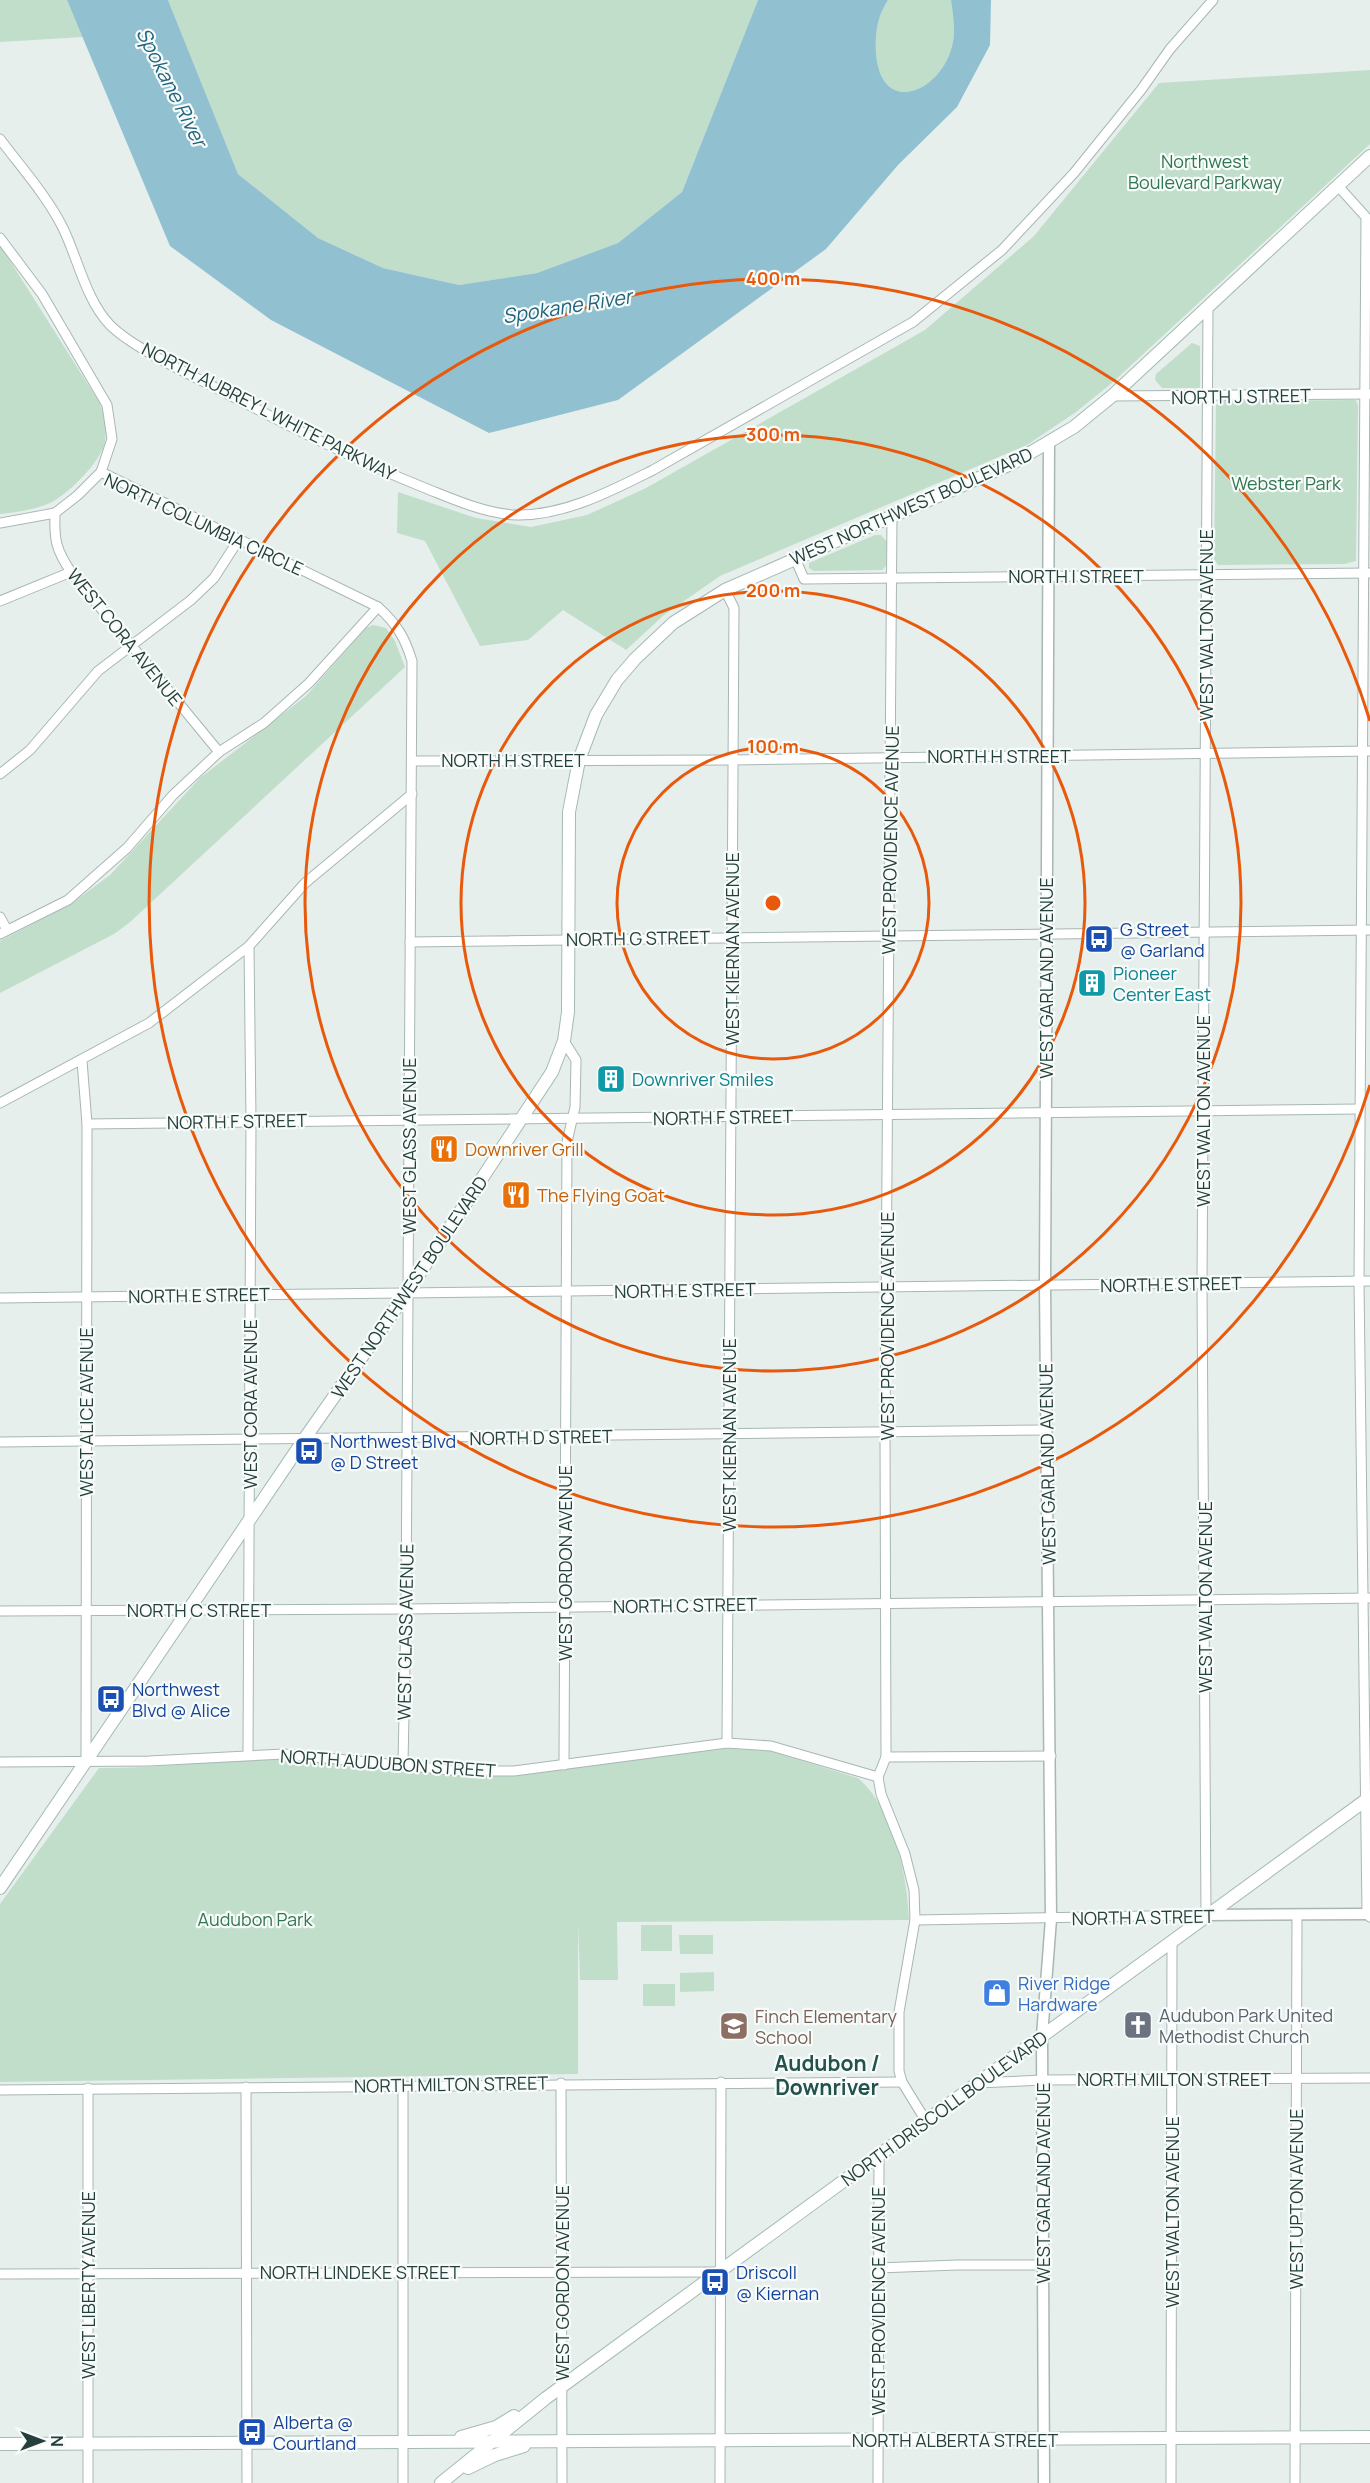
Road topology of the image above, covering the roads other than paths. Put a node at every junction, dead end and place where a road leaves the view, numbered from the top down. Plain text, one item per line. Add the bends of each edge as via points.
1 (1213, 0) edge
2 (0, 139) edge
3 (1370, 156) edge
4 (1338, 186) junction
5 (1368, 217) edge
6 (0, 238) edge
7 (1208, 307) junction
8 (1367, 394) edge
9 (1112, 396) junction
10 (1207, 397) junction
11 (1049, 444) junction
12 (101, 472) junction
13 (55, 513) junction
14 (892, 515) junction
15 (0, 523) edge
16 (239, 539) junction
17 (795, 558) junction
18 (71, 572) junction
19 (1367, 573) edge
20 (1049, 576) junction
21 (1206, 576) junction
22 (892, 579) junction
23 (725, 590) junction
24 (0, 601) edge
25 (378, 608) junction
26 (404, 635) joint
27 (132, 643) junction
28 (1366, 751) edge
29 (219, 752) junction
30 (1205, 754) junction
31 (1047, 756) junction
32 (891, 757) junction
33 (579, 760) junction
34 (733, 760) junction
35 (412, 761) junction
36 (0, 774) edge
37 (412, 794) junction
38 (0, 917) edge
39 (1366, 930) edge
40 (1204, 931) junction
41 (3, 932) edge
42 (1045, 933) junction
43 (890, 935) junction
44 (732, 937) junction
45 (569, 939) junction
46 (410, 942) junction
47 (249, 946) junction
48 (564, 1041) junction
49 (82, 1061) junction
50 (0, 1103) edge
51 (1360, 1109) junction
52 (1203, 1110) junction
53 (1046, 1113) junction
54 (888, 1116) junction
55 (732, 1117) junction
56 (522, 1118) junction
57 (570, 1118) junction
58 (251, 1120) junction
59 (409, 1120) junction
60 (87, 1124) junction
61 (1370, 1281) edge
62 (1359, 1282) junction
63 (1045, 1285) junction
64 (1203, 1285) junction
65 (887, 1287) junction
66 (729, 1288) junction
67 (408, 1291) junction
68 (566, 1292) junction
69 (250, 1293) junction
70 (0, 1298) edge
71 (86, 1298) junction
72 (1046, 1430) junction
73 (885, 1432) junction
74 (729, 1434) junction
75 (566, 1437) junction
76 (250, 1438) junction
77 (305, 1438) junction
78 (407, 1438) junction
79 (87, 1441) junction
80 (0, 1442) edge
81 (250, 1519) junction
82 (1205, 1598) junction
83 (1366, 1598) edge
84 (1048, 1600) junction
85 (885, 1602) junction
86 (728, 1605) junction
87 (564, 1607) junction
88 (189, 1609) junction
89 (248, 1609) junction
90 (406, 1609) junction
91 (0, 1611) edge
92 (86, 1611) junction
93 (727, 1743) junction
94 (248, 1754) junction
95 (1051, 1756) junction
96 (886, 1757) junction
97 (0, 1762) edge
98 (86, 1762) junction
99 (403, 1765) junction
100 (564, 1765) junction
101 (878, 1777) junction
102 (1368, 1798) edge
103 (0, 1888) edge
104 (1206, 1915) junction
105 (1297, 1915) junction
106 (1369, 1915) edge
107 (1051, 1919) junction
108 (915, 1920) junction
109 (1172, 1941) junction
110 (1042, 2036) junction
111 (1297, 2078) junction
112 (1370, 2078) edge
113 (1173, 2079) junction
114 (1043, 2080) junction
115 (721, 2082) junction
116 (902, 2082) junction
117 (561, 2083) junction
118 (977, 2083) junction
119 (403, 2085) junction
120 (246, 2087) junction
121 (88, 2088) junction
122 (0, 2090) edge
123 (926, 2121) junction
124 (879, 2155) junction
125 (1043, 2265) junction
126 (878, 2268) junction
127 (562, 2271) junction
128 (246, 2272) junction
129 (403, 2272) junction
130 (720, 2272) junction
131 (0, 2274) edge
132 (88, 2274) junction
133 (562, 2386) junction
134 (546, 2398) junction
135 (1172, 2437) junction
136 (1295, 2437) junction
137 (1370, 2437) edge
138 (1044, 2439) junction
139 (878, 2440) junction
140 (403, 2442) junction
141 (492, 2442) junction
142 (540, 2442) junction
143 (562, 2442) junction
144 (720, 2442) junction
145 (247, 2443) junction
146 (424, 2443) junction
147 (0, 2444) edge
148 (88, 2444) junction
149 (443, 2481) edge
150 (88, 2483) edge
151 (247, 2483) edge
152 (403, 2483) edge
153 (562, 2483) edge
154 (720, 2483) edge
155 (878, 2483) edge
156 (1044, 2483) edge
157 (1172, 2483) edge
158 (1295, 2483) edge

1 - 2 street, NORTH AUBREY L WHITE PARKWAY via 1074,173 1002,250 913,322 653,470 615,489 541,513 515,515 457,501 379,469 128,339 98,309 62,225
3 - 4 main road, WEST NORTHWEST BOULEVARD
4 - 5 street
4 - 7 main road, WEST NORTHWEST BOULEVARD
5 - 8 street
6 - 12 street via 42,294 107,405 112,439
7 - 9 main road, WEST NORTHWEST BOULEVARD
7 - 10 street, WEST WALTON AVENUE
8 - 10 street, NORTH J STREET
8 - 19 street
9 - 10 street, NORTH J STREET
9 - 11 main road, WEST NORTHWEST BOULEVARD
10 - 21 street, WEST WALTON AVENUE
11 - 14 main road, WEST NORTHWEST BOULEVARD
11 - 20 street, WEST GARLAND AVENUE
12 - 13 street, NORTH COLUMBIA CIRCLE
12 - 16 street, NORTH COLUMBIA CIRCLE
13 - 15 street, NORTH COLUMBIA CIRCLE
13 - 18 street, WEST CORA AVENUE via 58,552
14 - 17 main road, WEST NORTHWEST BOULEVARD
14 - 22 street, WEST PROVIDENCE AVENUE
16 - 25 street, NORTH COLUMBIA CIRCLE
16 - 27 street via 214,578
17 - 22 street, NORTH I STREET via 804,579
17 - 23 main road, WEST NORTHWEST BOULEVARD
18 - 24 street
18 - 27 street, WEST CORA AVENUE
19 - 21 street, NORTH I STREET
19 - 28 street
20 - 21 street, NORTH I STREET
20 - 22 street, NORTH I STREET
20 - 31 street, WEST GARLAND AVENUE
21 - 30 street, WEST WALTON AVENUE
22 - 32 street, WEST PROVIDENCE AVENUE
23 - 33 main road, WEST NORTHWEST BOULEVARD via 673,623 635,659 596,715
23 - 34 street, WEST KIERNAN AVENUE via 734,608
25 - 26 street, NORTH COLUMBIA CIRCLE
25 - 29 street via 309,683 264,723
26 - 35 street, WEST GLASS AVENUE via 412,661
27 - 29 street, WEST CORA AVENUE
27 - 36 street via 98,671 30,750
28 - 30 street, NORTH H STREET
28 - 39 street
29 - 41 street via 173,795 127,849 68,900
30 - 31 street, NORTH H STREET
30 - 40 street, WEST WALTON AVENUE
31 - 32 street, NORTH H STREET
31 - 42 street, WEST GARLAND AVENUE
32 - 34 street, NORTH H STREET
32 - 43 street, WEST PROVIDENCE AVENUE
33 - 34 street, NORTH H STREET
33 - 35 street, NORTH H STREET
33 - 45 main road, WEST NORTHWEST BOULEVARD via 569,812
34 - 44 street, WEST KIERNAN AVENUE
35 - 37 street, WEST GLASS AVENUE
37 - 46 street, WEST GLASS AVENUE
37 - 47 street via 305,883
38 - 41 street
39 - 40 street, NORTH G STREET
39 - 51 street
40 - 42 street, NORTH G STREET
40 - 52 street, WEST WALTON AVENUE
42 - 43 street, NORTH G STREET
42 - 53 street, WEST GARLAND AVENUE
43 - 44 street, NORTH G STREET
43 - 54 street, WEST PROVIDENCE AVENUE
44 - 45 street, NORTH G STREET
44 - 55 street, WEST KIERNAN AVENUE
45 - 46 street, NORTH G STREET
45 - 48 main road, WEST NORTHWEST BOULEVARD
46 - 59 street, WEST GLASS AVENUE
47 - 49 street via 149,1023
47 - 58 street, WEST CORA AVENUE
48 - 56 main road, WEST NORTHWEST BOULEVARD via 552,1072
48 - 57 street, WEST GORDON AVENUE via 576,1060 575,1107
49 - 50 street
49 - 60 street, WEST ALICE AVENUE
51 - 52 street, NORTH F STREET
51 - 62 street
52 - 53 street, NORTH F STREET
52 - 64 street, WEST WALTON AVENUE
53 - 54 street, NORTH F STREET
53 - 63 street, WEST GARLAND AVENUE
54 - 55 street, NORTH F STREET
54 - 65 street, WEST PROVIDENCE AVENUE
55 - 57 street, NORTH F STREET
55 - 66 street, WEST KIERNAN AVENUE
56 - 57 street, NORTH F STREET
56 - 59 street, NORTH F STREET
56 - 67 main road, WEST NORTHWEST BOULEVARD
57 - 68 street, WEST GORDON AVENUE
58 - 59 street, NORTH F STREET
58 - 60 street, NORTH F STREET
58 - 69 street, WEST CORA AVENUE
59 - 67 street, WEST GLASS AVENUE
60 - 71 street, WEST ALICE AVENUE
61 - 62 street, NORTH E STREET
62 - 64 street, NORTH E STREET
62 - 83 street
63 - 64 street, NORTH E STREET
63 - 65 street, NORTH E STREET
63 - 72 street, WEST GARLAND AVENUE
64 - 82 street, WEST WALTON AVENUE
65 - 66 street, NORTH E STREET
65 - 73 street, WEST PROVIDENCE AVENUE
66 - 68 street, NORTH E STREET
66 - 74 street, WEST KIERNAN AVENUE
67 - 68 street, NORTH E STREET
67 - 69 street, NORTH E STREET
67 - 77 main road, WEST NORTHWEST BOULEVARD
67 - 78 street, WEST GLASS AVENUE
68 - 75 street, WEST GORDON AVENUE
69 - 71 street, NORTH E STREET
69 - 76 street, WEST CORA AVENUE
70 - 71 street, NORTH E STREET
71 - 79 street, WEST ALICE AVENUE
72 - 73 street, NORTH D STREET
72 - 84 street, WEST GARLAND AVENUE
73 - 74 street, NORTH D STREET
73 - 85 street, WEST PROVIDENCE AVENUE
74 - 75 street, NORTH D STREET
74 - 86 street, WEST KIERNAN AVENUE
75 - 78 street, NORTH D STREET
75 - 87 street, WEST GORDON AVENUE
76 - 77 street, NORTH D STREET
76 - 79 street, NORTH D STREET
76 - 81 street, WEST CORA AVENUE
77 - 78 street, NORTH D STREET
77 - 81 main road, WEST NORTHWEST BOULEVARD
78 - 90 street, WEST GLASS AVENUE
79 - 80 street, NORTH D STREET
79 - 92 street, WEST ALICE AVENUE
81 - 88 main road, WEST NORTHWEST BOULEVARD
81 - 89 street, WEST CORA AVENUE
82 - 83 street, NORTH C STREET
82 - 84 street, NORTH C STREET
82 - 104 street, WEST WALTON AVENUE
83 - 102 street
84 - 85 street, NORTH C STREET
84 - 95 street, WEST GARLAND AVENUE
85 - 86 street, NORTH C STREET
85 - 96 street, WEST PROVIDENCE AVENUE
86 - 87 street, NORTH C STREET
86 - 93 street, WEST KIERNAN AVENUE
87 - 90 street, NORTH C STREET
87 - 100 street, WEST GORDON AVENUE
88 - 89 street, NORTH C STREET
88 - 92 street, NORTH C STREET
88 - 98 main road, WEST NORTHWEST BOULEVARD
89 - 90 street, NORTH C STREET
89 - 94 street, WEST CORA AVENUE
90 - 99 street, WEST GLASS AVENUE
91 - 92 street, NORTH C STREET
92 - 98 street, WEST ALICE AVENUE
93 - 100 street, NORTH AUDUBON STREET
93 - 101 street, NORTH AUDUBON STREET via 771,1746
94 - 98 street, NORTH AUDUBON STREET
94 - 99 street, NORTH AUDUBON STREET via 320,1756
95 - 96 street
95 - 107 street, WEST GARLAND AVENUE
96 - 101 street, WEST PROVIDENCE AVENUE
97 - 98 street, NORTH AUDUBON STREET
98 - 103 main road, WEST NORTHWEST BOULEVARD
99 - 100 street, NORTH AUDUBON STREET via 503,1771
101 - 108 street via 911,1871
102 - 104 main road, NORTH DRISCOLL BOULEVARD
102 - 106 street
104 - 105 street, NORTH A STREET
104 - 107 street, NORTH A STREET
104 - 109 main road, NORTH DRISCOLL BOULEVARD
105 - 106 street, NORTH A STREET
105 - 111 street, WEST UPTON AVENUE
107 - 108 street, NORTH A STREET
107 - 110 street, WEST GARLAND AVENUE
108 - 116 street via 899,2012
109 - 110 main road, NORTH DRISCOLL BOULEVARD
109 - 113 street, WEST WALTON AVENUE
110 - 114 street, WEST GARLAND AVENUE
110 - 118 main road, NORTH DRISCOLL BOULEVARD
111 - 112 street, NORTH MILTON STREET
111 - 113 street, NORTH MILTON STREET
111 - 136 street, WEST UPTON AVENUE
113 - 114 street, NORTH MILTON STREET
113 - 135 street, WEST WALTON AVENUE
114 - 118 street, NORTH MILTON STREET
114 - 125 street, WEST GARLAND AVENUE
115 - 116 street, NORTH MILTON STREET
115 - 117 street, NORTH MILTON STREET
115 - 130 street
116 - 123 street
117 - 119 street, NORTH MILTON STREET
117 - 127 street, WEST GORDON AVENUE
118 - 123 main road, NORTH DRISCOLL BOULEVARD
119 - 120 street, NORTH MILTON STREET
119 - 129 street
120 - 121 street, NORTH MILTON STREET
120 - 128 street
121 - 122 street, NORTH MILTON STREET
121 - 132 street, WEST LIBERTY AVENUE
123 - 124 main road, NORTH DRISCOLL BOULEVARD
124 - 126 street, WEST PROVIDENCE AVENUE
124 - 130 main road, NORTH DRISCOLL BOULEVARD
125 - 126 street
125 - 138 street, WEST GARLAND AVENUE
126 - 139 street, WEST PROVIDENCE AVENUE
127 - 129 street, NORTH LINDEKE STREET
127 - 130 street, NORTH LINDEKE STREET
127 - 133 street, WEST GORDON AVENUE
128 - 129 street, NORTH LINDEKE STREET
128 - 132 street, NORTH LINDEKE STREET
128 - 145 street
129 - 140 street
130 - 133 main road, NORTH DRISCOLL BOULEVARD
130 - 144 street
131 - 132 street, NORTH LINDEKE STREET
132 - 148 street, WEST LIBERTY AVENUE
133 - 134 main road, NORTH DRISCOLL BOULEVARD
133 - 143 street, WEST GORDON AVENUE
134 - 141 main road, NORTH DRISCOLL BOULEVARD
134 - 146 main road, NORTH DRISCOLL BOULEVARD via 496,2427
135 - 136 main road, NORTH ALBERTA STREET
135 - 138 main road, NORTH ALBERTA STREET
135 - 157 street, WEST WALTON AVENUE
136 - 137 main road, NORTH ALBERTA STREET
136 - 158 street, WEST UPTON AVENUE
138 - 139 main road, NORTH ALBERTA STREET
138 - 156 street, WEST GARLAND AVENUE
139 - 144 main road, NORTH ALBERTA STREET
139 - 155 street, WEST PROVIDENCE AVENUE
140 - 145 main road, NORTH ALBERTA STREET
140 - 146 main road, NORTH ALBERTA STREET
140 - 152 street
141 - 142 main road, NORTH ALBERTA STREET
141 - 146 main road, NORTH ALBERTA STREET
141 - 149 main road, NORTH DRISCOLL BOULEVARD
142 - 143 main road, NORTH ALBERTA STREET
142 - 149 main road, NORTH ALBERTA STREET via 495,2455
143 - 144 main road, NORTH ALBERTA STREET
143 - 153 street, WEST GORDON AVENUE
144 - 154 street
145 - 148 main road, NORTH ALBERTA STREET
145 - 151 street
147 - 148 main road, NORTH ALBERTA STREET
148 - 150 street, WEST LIBERTY AVENUE

